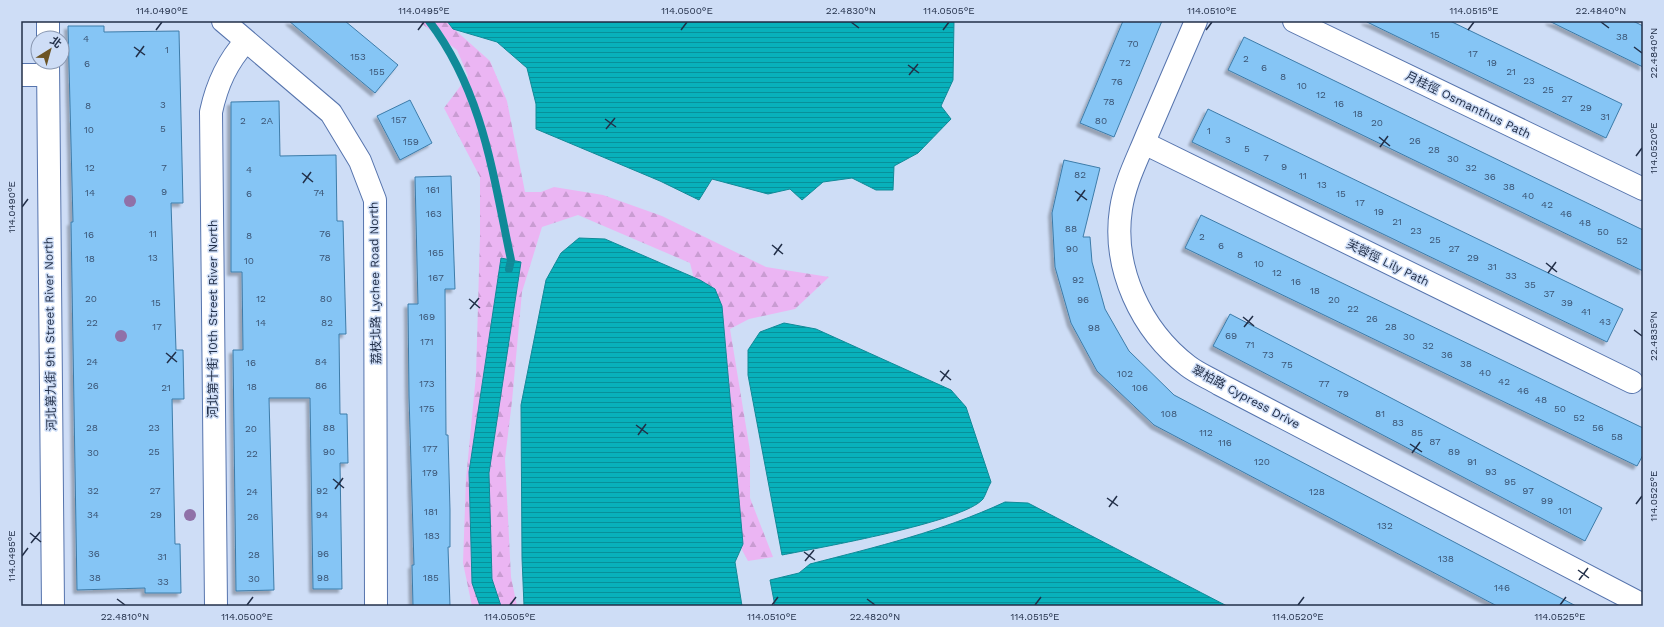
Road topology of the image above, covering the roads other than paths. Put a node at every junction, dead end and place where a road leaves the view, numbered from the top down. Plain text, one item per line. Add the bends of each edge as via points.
1 (223, 21) edge
2 (1196, 21) edge
3 (1294, 21) edge
4 (246, 41) junction
5 (44, 70) edge
6 (48, 70) edge
7 (21, 75) edge
8 (1144, 143) junction
9 (1643, 189) edge
10 (1632, 382) dead end
11 (1643, 605) edge
12 (53, 606) edge
13 (216, 606) edge
14 (376, 606) edge

1 - 4 street, 荔枝北路 Lychee Road North
2 - 8 street, 翠柏路 Cypress Drive
3 - 9 street, 月桂徑 Osmanthus Path
4 - 13 street, 河北第十街 10th Street River North via 233,56 223,74 215,92 212,112
4 - 14 street, 荔枝北路 Lychee Road North via 331,113 360,161 375,200
5 - 7 street
6 - 12 street, 河北第九街 9th Street River North
8 - 10 street, 芙蓉徑 Lily Path
8 - 11 street, 翠柏路 Cypress Drive via 1129,175 1122,203 1120,245 1127,280 1141,313 1162,342 1188,366 1219,384

